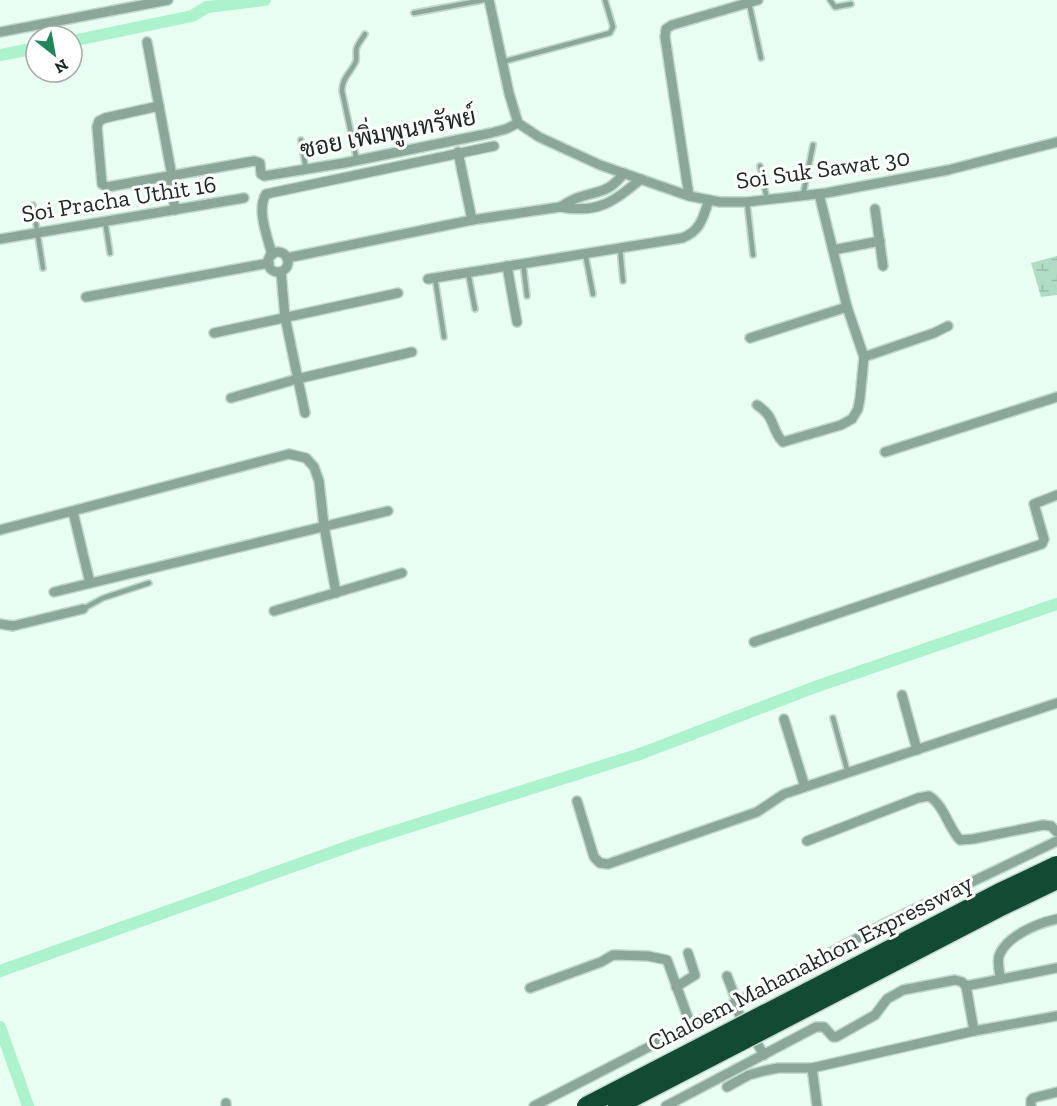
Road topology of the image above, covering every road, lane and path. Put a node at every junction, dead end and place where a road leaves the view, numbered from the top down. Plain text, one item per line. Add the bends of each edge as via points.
1 (168, 0) edge
2 (484, 0) edge
3 (489, 0) edge
4 (605, 0) edge
5 (830, 0) edge
6 (754, 1) edge
7 (851, 4) dead end
8 (414, 13) dead end
9 (0, 32) edge
10 (365, 34) dead end
11 (147, 42) dead end
12 (761, 58) dead end
13 (502, 62) junction
14 (159, 106) junction
15 (518, 123) junction
16 (301, 140) dead end
17 (1057, 142) edge
18 (813, 145) dead end
19 (494, 146) dead end
20 (458, 152) junction
21 (357, 160) junction
22 (760, 166) dead end
23 (306, 170) junction
24 (624, 173) junction
25 (172, 178) junction
26 (641, 179) junction
27 (819, 194) junction
28 (689, 196) junction
29 (803, 196) junction
30 (243, 198) dead end
31 (709, 200) junction
32 (768, 200) junction
33 (747, 202) junction
34 (33, 206) dead end
35 (560, 207) junction
36 (875, 209) dead end
37 (174, 210) junction
38 (472, 220) junction
39 (105, 221) junction
40 (37, 232) junction
41 (0, 239) edge
42 (880, 241) junction
43 (620, 248) junction
44 (833, 250) junction
45 (110, 253) dead end
46 (585, 253) junction
47 (753, 255) dead end
48 (287, 258) junction
49 (270, 259) junction
50 (523, 263) junction
51 (507, 266) junction
52 (883, 266) dead end
53 (43, 268) dead end
54 (281, 272) junction
55 (468, 272) junction
56 (431, 279) joint
57 (623, 281) dead end
58 (398, 293) dead end
59 (593, 294) dead end
60 (527, 296) dead end
61 (86, 297) dead end
62 (847, 307) junction
63 (475, 309) dead end
64 (285, 317) junction
65 (517, 322) dead end
66 (948, 326) dead end
67 (214, 333) dead end
68 (444, 337) dead end
69 (750, 339) dead end
70 (412, 352) dead end
71 (864, 357) junction
72 (297, 379) junction
73 (1057, 397) edge
74 (231, 398) dead end
75 (757, 405) dead end
76 (305, 413) dead end
77 (885, 452) dead end
78 (1057, 495) edge
79 (388, 511) dead end
80 (73, 512) junction
81 (324, 526) junction
82 (0, 530) edge
83 (402, 573) dead end
84 (90, 583) junction
85 (149, 583) dead end
86 (54, 592) dead end
87 (336, 593) junction
88 (83, 609) joint
89 (274, 611) dead end
90 (0, 624) edge
91 (754, 642) dead end
92 (902, 695) dead end
93 (1057, 703) edge
94 (833, 718) dead end
95 (784, 719) dead end
96 (917, 750) junction
97 (849, 773) junction
98 (805, 787) junction
99 (577, 801) dead end
100 (1057, 832) edge
101 (807, 841) dead end
102 (1057, 842) edge
103 (1057, 865) edge
104 (1057, 874) edge
105 (1057, 880) edge
106 (1057, 919) edge
107 (688, 953) dead end
108 (1057, 968) edge
109 (727, 976) dead end
110 (1000, 980) junction
111 (966, 986) junction
112 (676, 987) junction
113 (530, 988) dead end
114 (735, 1003) junction
115 (1057, 1016) edge
116 (691, 1026) junction
117 (749, 1030) junction
118 (974, 1031) junction
119 (764, 1055) junction
120 (812, 1068) junction
121 (726, 1087) dead end
122 (1057, 1092) edge
123 (817, 1104) edge
124 (534, 1106) edge
125 (586, 1106) edge
126 (603, 1106) edge
127 (617, 1106) edge
128 (666, 1106) edge
129 (1031, 1106) edge

1 - 9 street
2 - 8 lane
3 - 13 street
4 - 13 lane via 613,27 610,33
5 - 7 lane via 835,7
6 - 12 lane
6 - 28 street via 666,29
10 - 21 lane via 356,48 357,58 342,82
11 - 14 street
13 - 15 street
14 - 25 street
14 - 25 street via 99,121 101,180 107,187
15 - 21 street, ซอย เพิ่มพูนทรัพย์ via 506,129
15 - 24 street, Soi Suk Sawat 30 via 539,137
16 - 23 lane
17 - 27 street, Soi Suk Sawat 30 via 948,170
18 - 29 lane
19 - 20 street
20 - 38 street
20 - 49 street via 266,194 262,209
21 - 23 street, ซอย เพิ่มพูนทรัพย์
22 - 32 lane
23 - 25 street, ซอย เพิ่มพูนทรัพย์ via 264,176 260,163 254,161
24 - 26 street, Soi Suk Sawat 30
24 - 35 street via 610,188
25 - 37 street
26 - 28 street, Soi Suk Sawat 30
26 - 35 street via 605,204 579,210
27 - 29 street, Soi Suk Sawat 30
27 - 44 street
28 - 31 street, Soi Suk Sawat 30
29 - 32 street, Soi Suk Sawat 30
30 - 37 street, Soi Pracha Uthit 16
31 - 33 street, Soi Suk Sawat 30
31 - 43 street via 699,227 690,235
32 - 33 street, Soi Suk Sawat 30
33 - 47 lane
34 - 40 lane
35 - 38 street
36 - 42 street
37 - 39 street, Soi Pracha Uthit 16
38 - 48 street
39 - 40 street, Soi Pracha Uthit 16
39 - 45 lane
40 - 41 street, Soi Pracha Uthit 16
40 - 53 lane
42 - 44 street
42 - 52 street
43 - 46 street
43 - 57 lane
44 - 62 street
46 - 50 street
46 - 59 lane
48 - 49 street via 280,253
48 - 54 street via 287,267
49 - 54 street via 272,270
49 - 61 street
50 - 51 street
50 - 60 lane
51 - 55 street
51 - 65 street
54 - 64 street
55 - 56 street
55 - 63 lane
56 - 68 lane
58 - 64 street
62 - 69 street
62 - 71 street
64 - 67 street
64 - 72 street
66 - 71 street
70 - 72 street
71 - 75 street via 858,409 841,425 783,442 768,413
72 - 74 street
72 - 76 street
73 - 77 street
78 - 91 street via 1034,504 1042,544
79 - 81 street
80 - 81 street via 289,454 306,458 314,466
80 - 82 street
80 - 84 street
81 - 84 street
81 - 87 street
83 - 87 street
84 - 86 street
85 - 88 lane
87 - 89 street
88 - 90 street via 13,626
92 - 96 street
93 - 96 street
94 - 97 lane
95 - 98 street
96 - 97 street
97 - 98 street
98 - 99 street via 774,799 757,812 608,864 594,857
100 - 101 street via 1043,825 960,840 929,796
102 - 114 street via 882,925
103 - 125 highway, Chaloem Mahanakhon Expressway, bridge
104 - 117 street
105 - 127 highway, Chaloem Mahanakhon Expressway, bridge
106 - 110 street via 1012,938 999,956
107 - 112 street via 695,975
108 - 110 street
109 - 114 street
110 - 111 street
111 - 118 street
111 - 119 street via 955,980 903,990 887,999 875,1015 836,1037 819,1026
112 - 113 street via 667,960 618,954
112 - 116 street
114 - 116 street
114 - 117 street
115 - 118 street
116 - 124 street
117 - 119 street
117 - 126 street
118 - 120 street
119 - 128 street
120 - 121 street via 763,1071
120 - 123 street
122 - 129 street via 1033,1098

